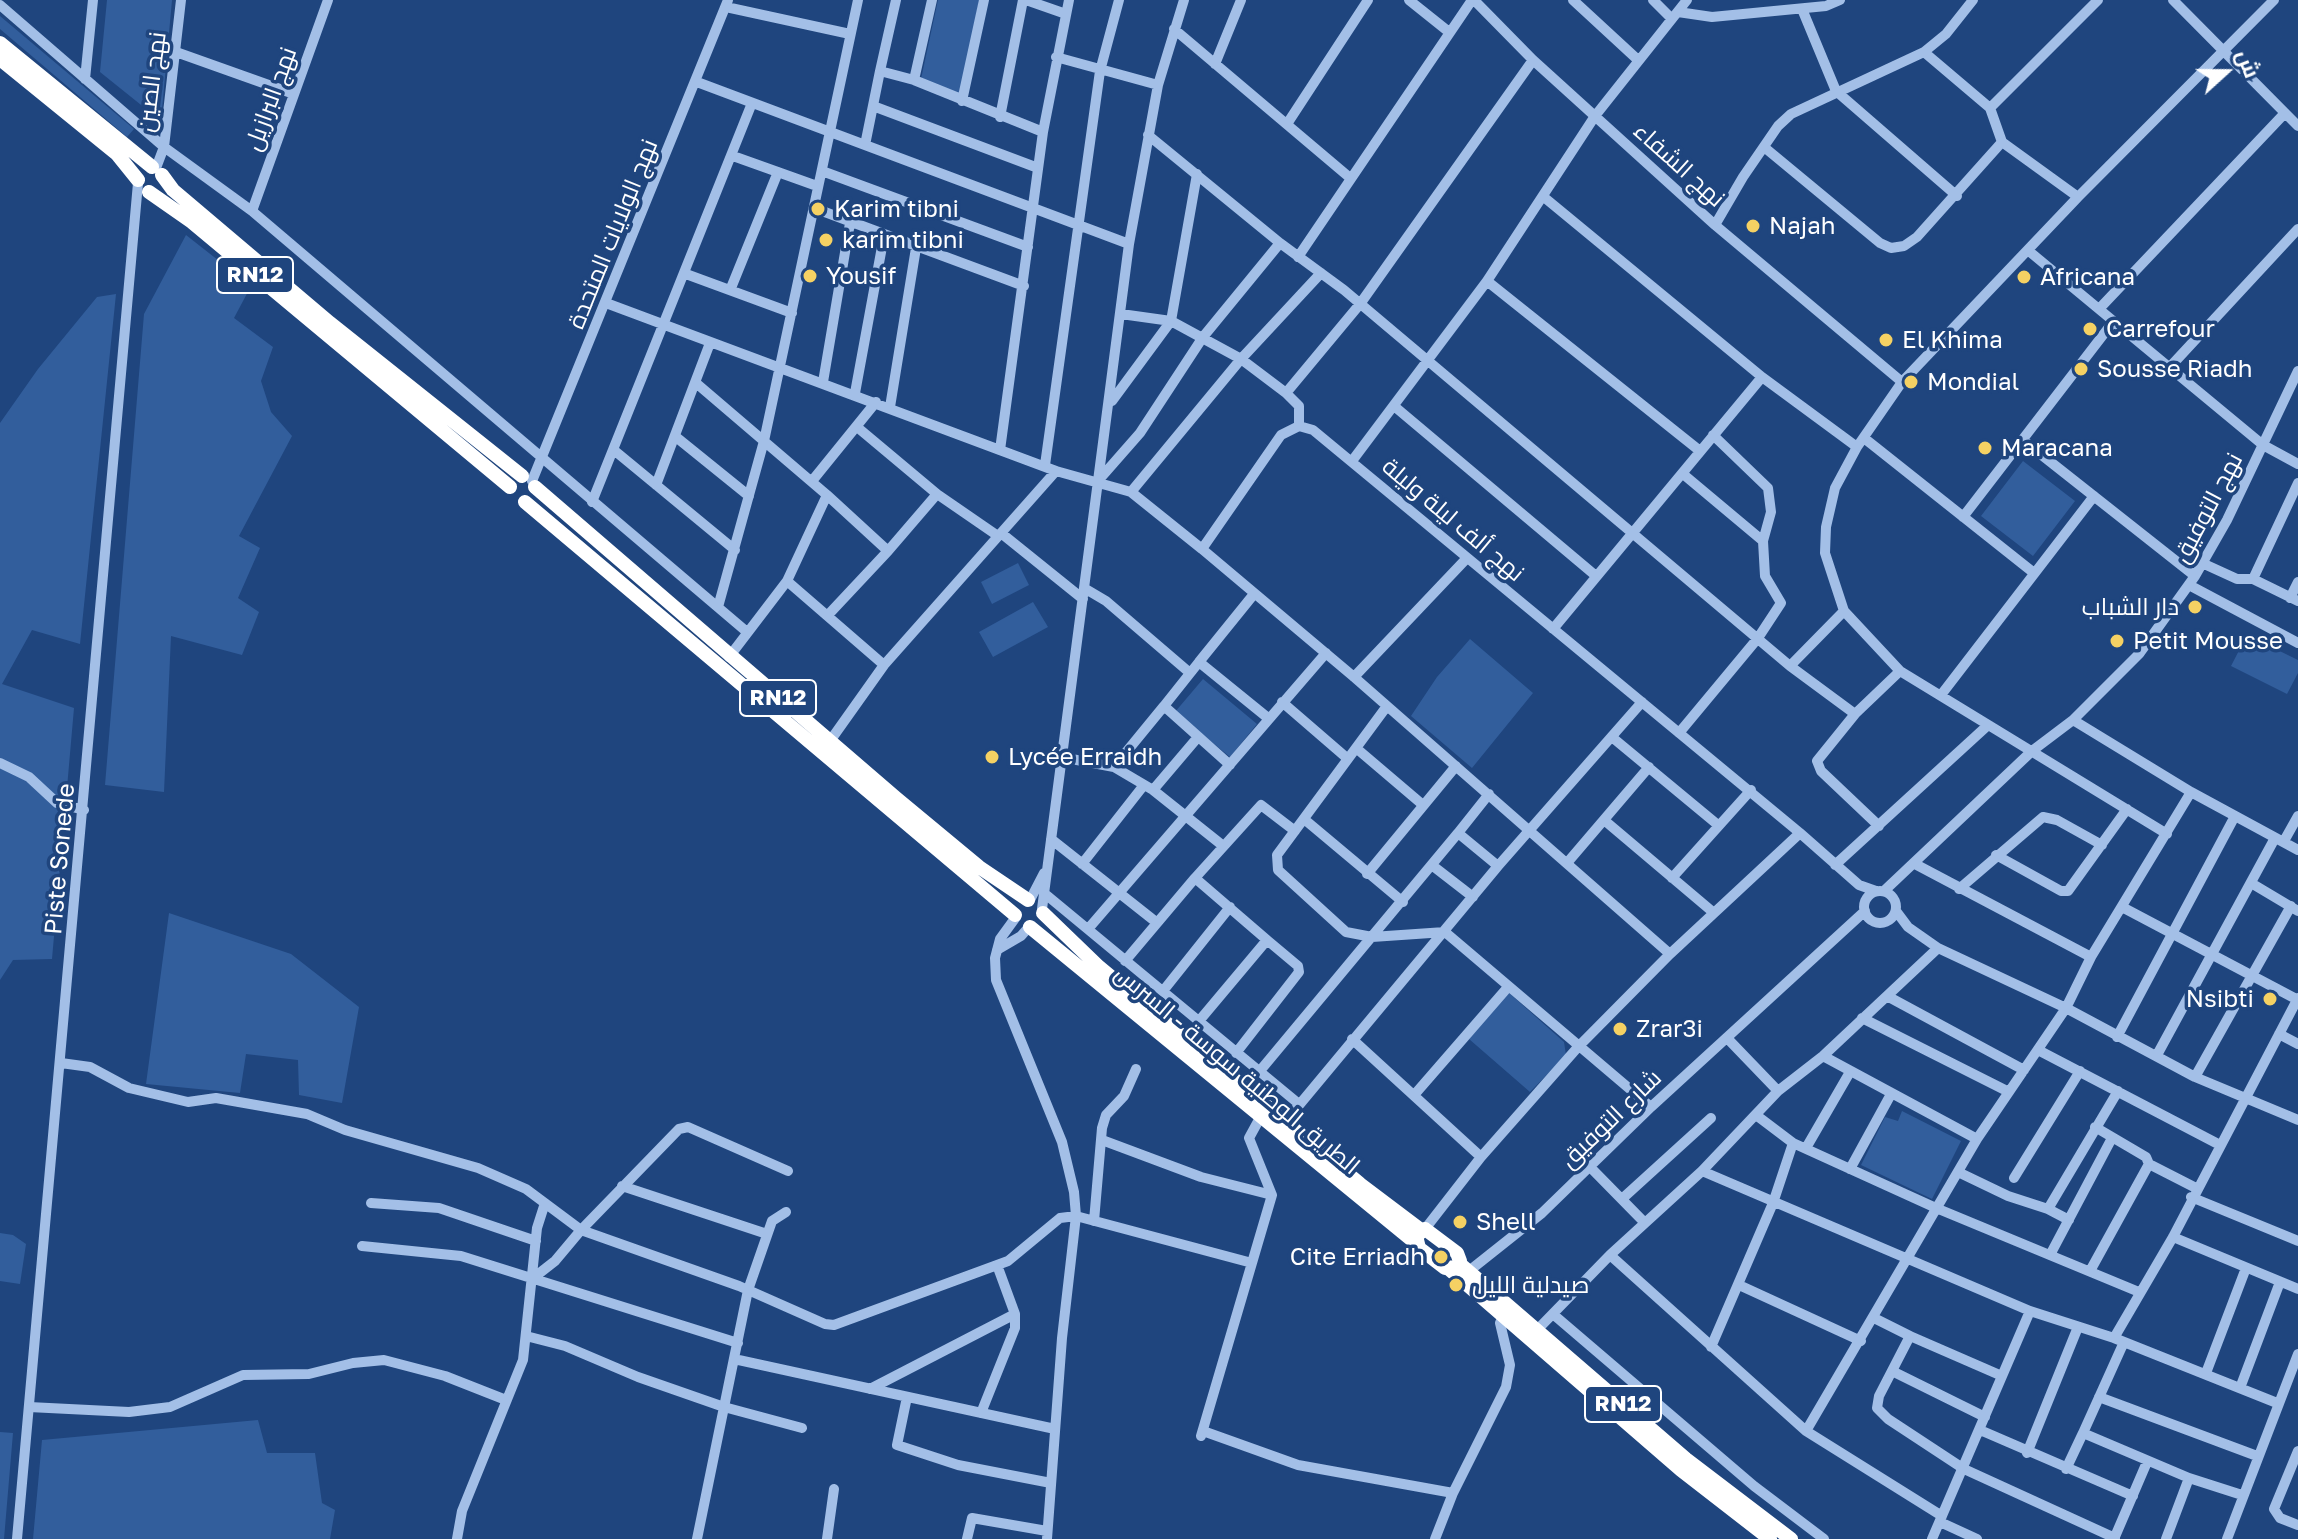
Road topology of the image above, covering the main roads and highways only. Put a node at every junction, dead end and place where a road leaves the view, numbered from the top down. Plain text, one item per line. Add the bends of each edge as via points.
1 (0, 43) edge
2 (0, 59) edge
3 (157, 170) junction
4 (142, 185) junction
5 (530, 481) junction
6 (510, 487) junction
7 (525, 502) junction
8 (1037, 903) junction
9 (1016, 916) junction
10 (1029, 928) junction
11 (1421, 1234) junction
12 (1459, 1268) junction
13 (1770, 1539) edge
14 (1791, 1539) edge

1 - 3 highway, الطريق الوطنية سوسة - السرس / RN12
2 - 4 highway, RN12 via 117,154
3 - 4 highway via 142,170
3 - 4 highway via 160,187
3 - 5 highway, الطريق الوطنية سوسة - السرس / RN12 via 173,190 330,323
4 - 6 highway, RN12
5 - 6 highway via 513,481
5 - 7 highway via 532,498
5 - 8 highway, الطريق الوطنية سوسة - السرس / RN12 via 979,867
6 - 7 highway, RN12 via 513,499
7 - 9 highway, RN12
8 - 9 highway via 1020,903
8 - 10 highway via 1038,924
8 - 11 highway, الطريق الوطنية سوسة - السرس / RN12 via 1099,967
9 - 10 highway, RN12
10 - 11 highway, الطريق الوطنية سوسة - السرس / RN12 via 1261,1116
11 - 12 highway, RN12
11 - 12 highway, RN12 via 1457,1253
12 - 13 highway, RN12 via 1503,1316 1681,1470
12 - 14 highway, RN12 via 1686,1459

